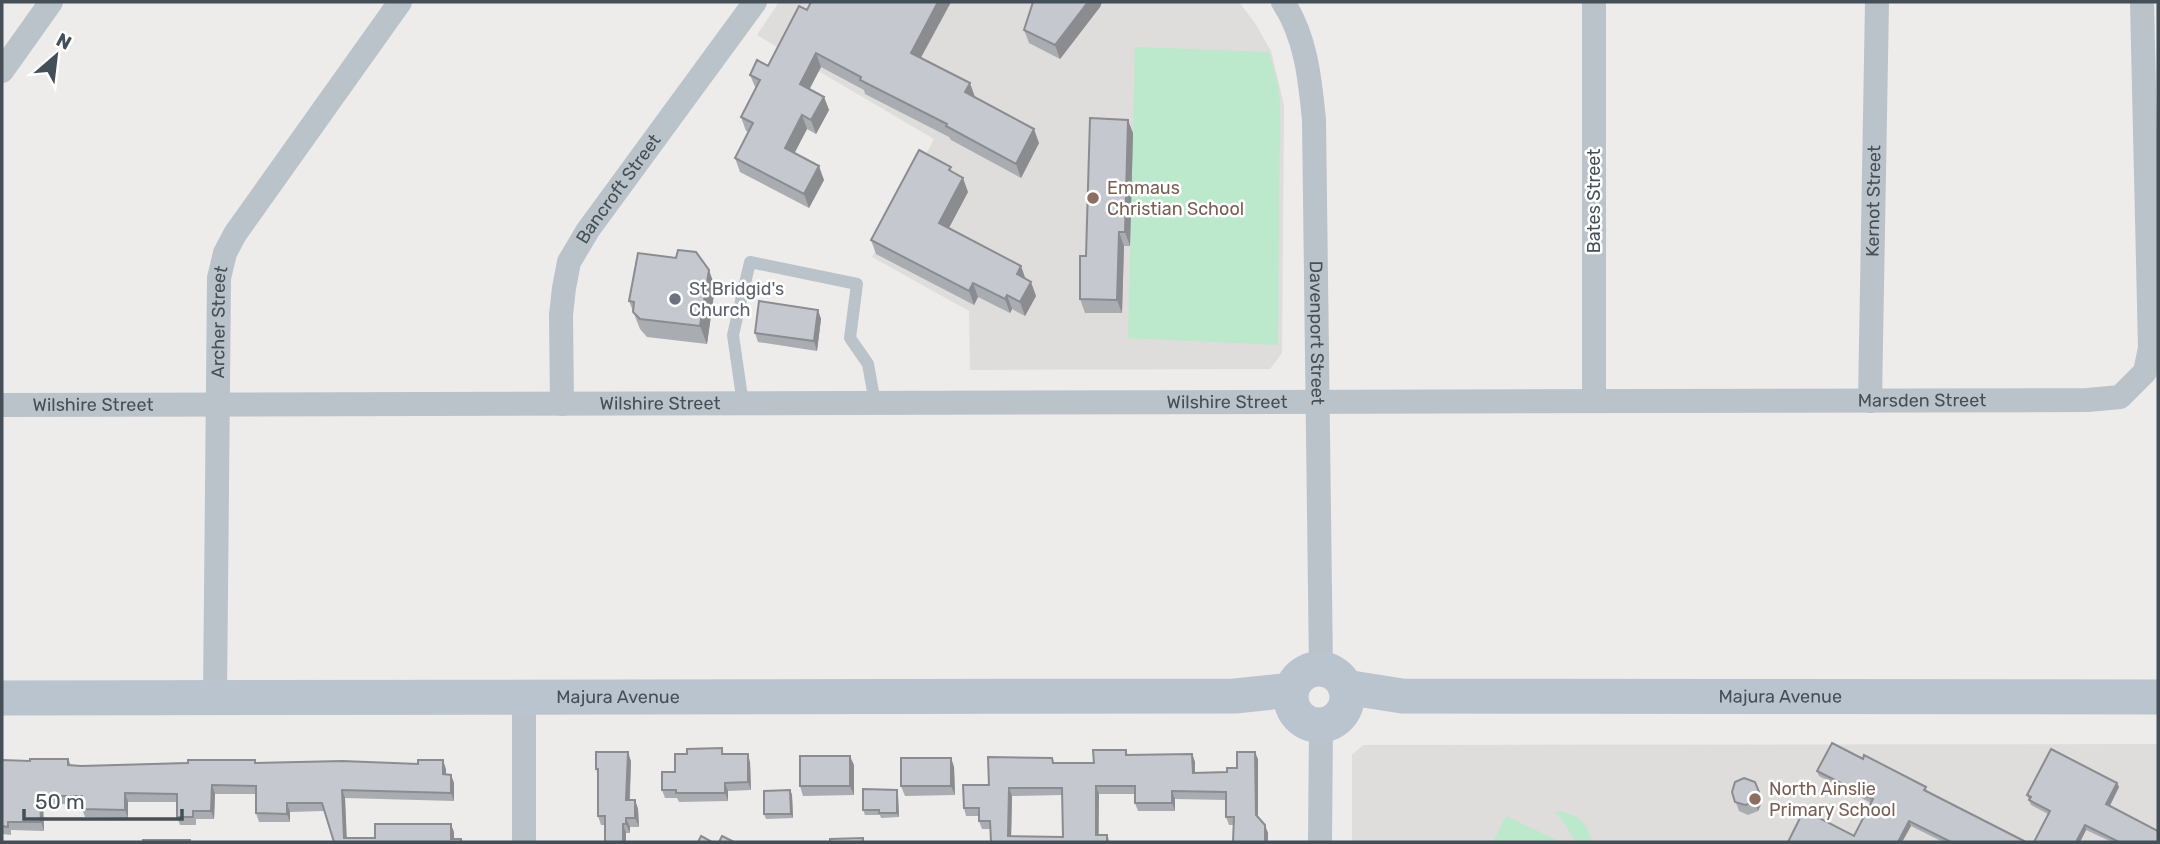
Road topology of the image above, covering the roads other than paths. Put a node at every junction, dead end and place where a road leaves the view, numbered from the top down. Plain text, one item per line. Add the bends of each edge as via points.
1 (51, 2) edge
2 (400, 2) edge
3 (755, 2) edge
4 (1283, 2) edge
5 (1594, 2) edge
6 (1877, 2) edge
7 (2143, 2) edge
8 (2, 71) edge
9 (2152, 135) edge
10 (1594, 401) junction
11 (1870, 401) junction
12 (875, 403) junction
13 (1317, 403) junction
14 (562, 404) junction
15 (743, 404) junction
16 (2, 405) edge
17 (218, 405) junction
18 (524, 697) junction
19 (2158, 697) edge
20 (2, 698) edge
21 (215, 698) junction
22 (1320, 699) junction
23 (524, 842) edge
24 (1320, 842) edge

1 - 8 street
2 - 17 street, Archer Street via 225,253 219,278
3 - 14 street, Bancroft Street via 587,230 569,262 561,315
4 - 13 street, Davenport Street via 1301,40 1313,108
5 - 10 street, Bates Street
6 - 11 street, Kernot Street
7 - 9 street, Marsden Street
9 - 11 street, Marsden Street via 2150,348 2145,372 2120,397
10 - 11 street, Marsden Street
10 - 13 street, Marsden Street
12 - 13 street, Wilshire Street
12 - 15 street, Wilshire Street
12 - 15 lane via 868,364 850,338 857,284 750,262 733,335
13 - 22 street, Davenport Street
14 - 15 street, Wilshire Street
14 - 17 street, Wilshire Street
16 - 17 street, Wilshire Street
17 - 21 street, Archer Street
18 - 21 main road, Majura Avenue
18 - 22 main road, Majura Avenue
18 - 23 street
19 - 22 main road, Majura Avenue
20 - 21 main road, Majura Avenue
22 - 24 street, Davenport Street

